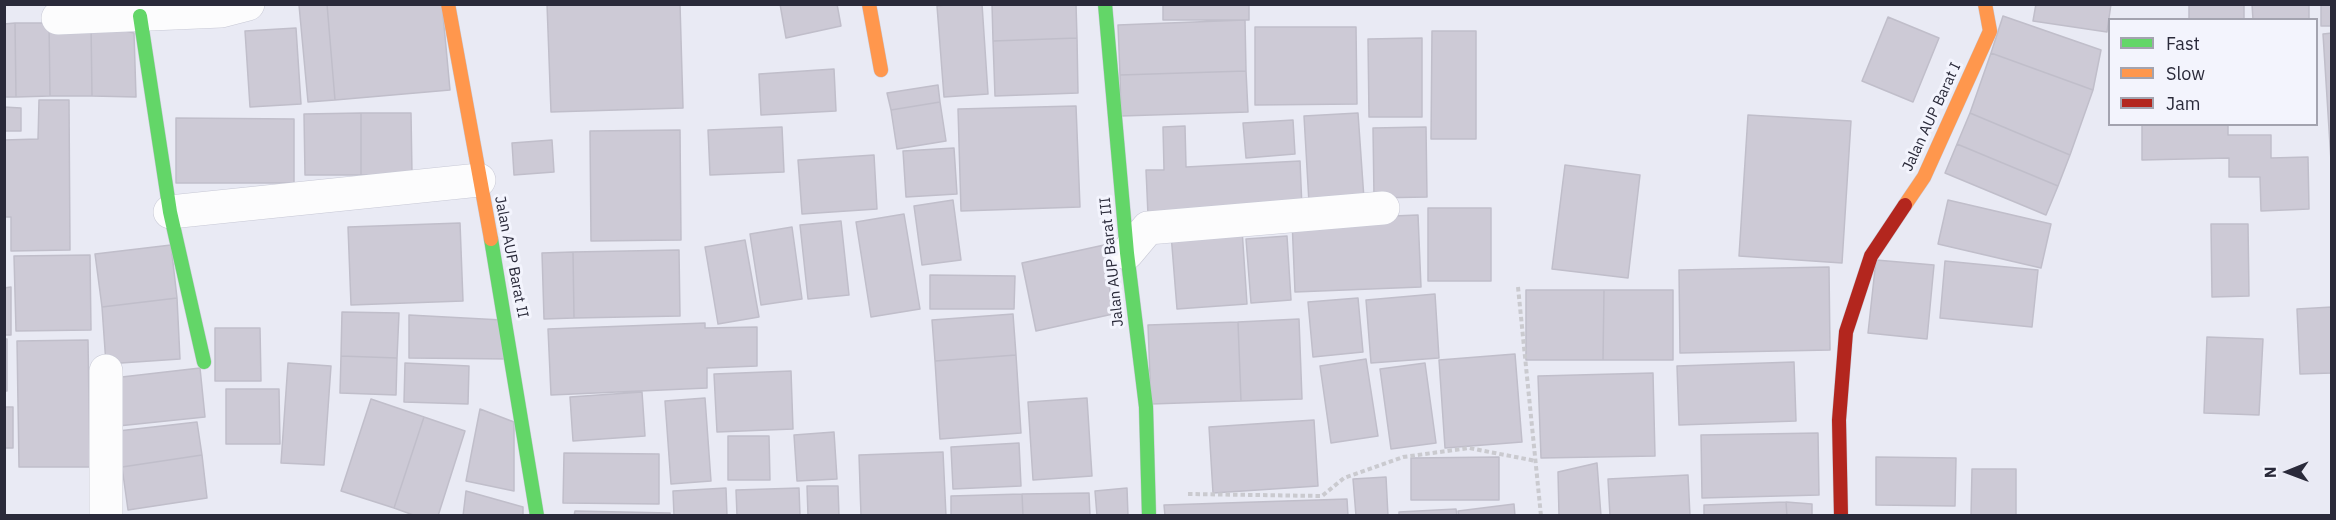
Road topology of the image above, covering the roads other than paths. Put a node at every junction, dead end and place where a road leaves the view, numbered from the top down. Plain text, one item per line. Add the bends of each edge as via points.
1 (248, 4) edge
2 (448, 4) edge
3 (869, 4) edge
4 (1105, 4) edge
5 (1985, 4) edge
6 (140, 15) junction
7 (58, 18) dead end
8 (881, 70) dead end
9 (479, 180) junction
10 (1383, 208) dead end
11 (170, 212) junction
12 (1127, 253) junction
13 (204, 362) dead end
14 (106, 370) dead end
15 (106, 516) edge
16 (537, 516) edge
17 (1149, 516) edge
18 (1841, 516) edge

1 - 6 street via 221,10
2 - 9 street, Jalan AUP Barat II
3 - 8 street
4 - 12 street, Jalan AUP Barat III
5 - 18 street, Jalan AUP Barat I via 1989,31 1924,177 1871,256 1846,332 1839,420
6 - 7 street
6 - 11 street
9 - 11 street
9 - 16 street, Jalan AUP Barat II
10 - 12 street via 1148,228
11 - 13 street
12 - 17 street, Jalan AUP Barat III via 1146,407
14 - 15 street

